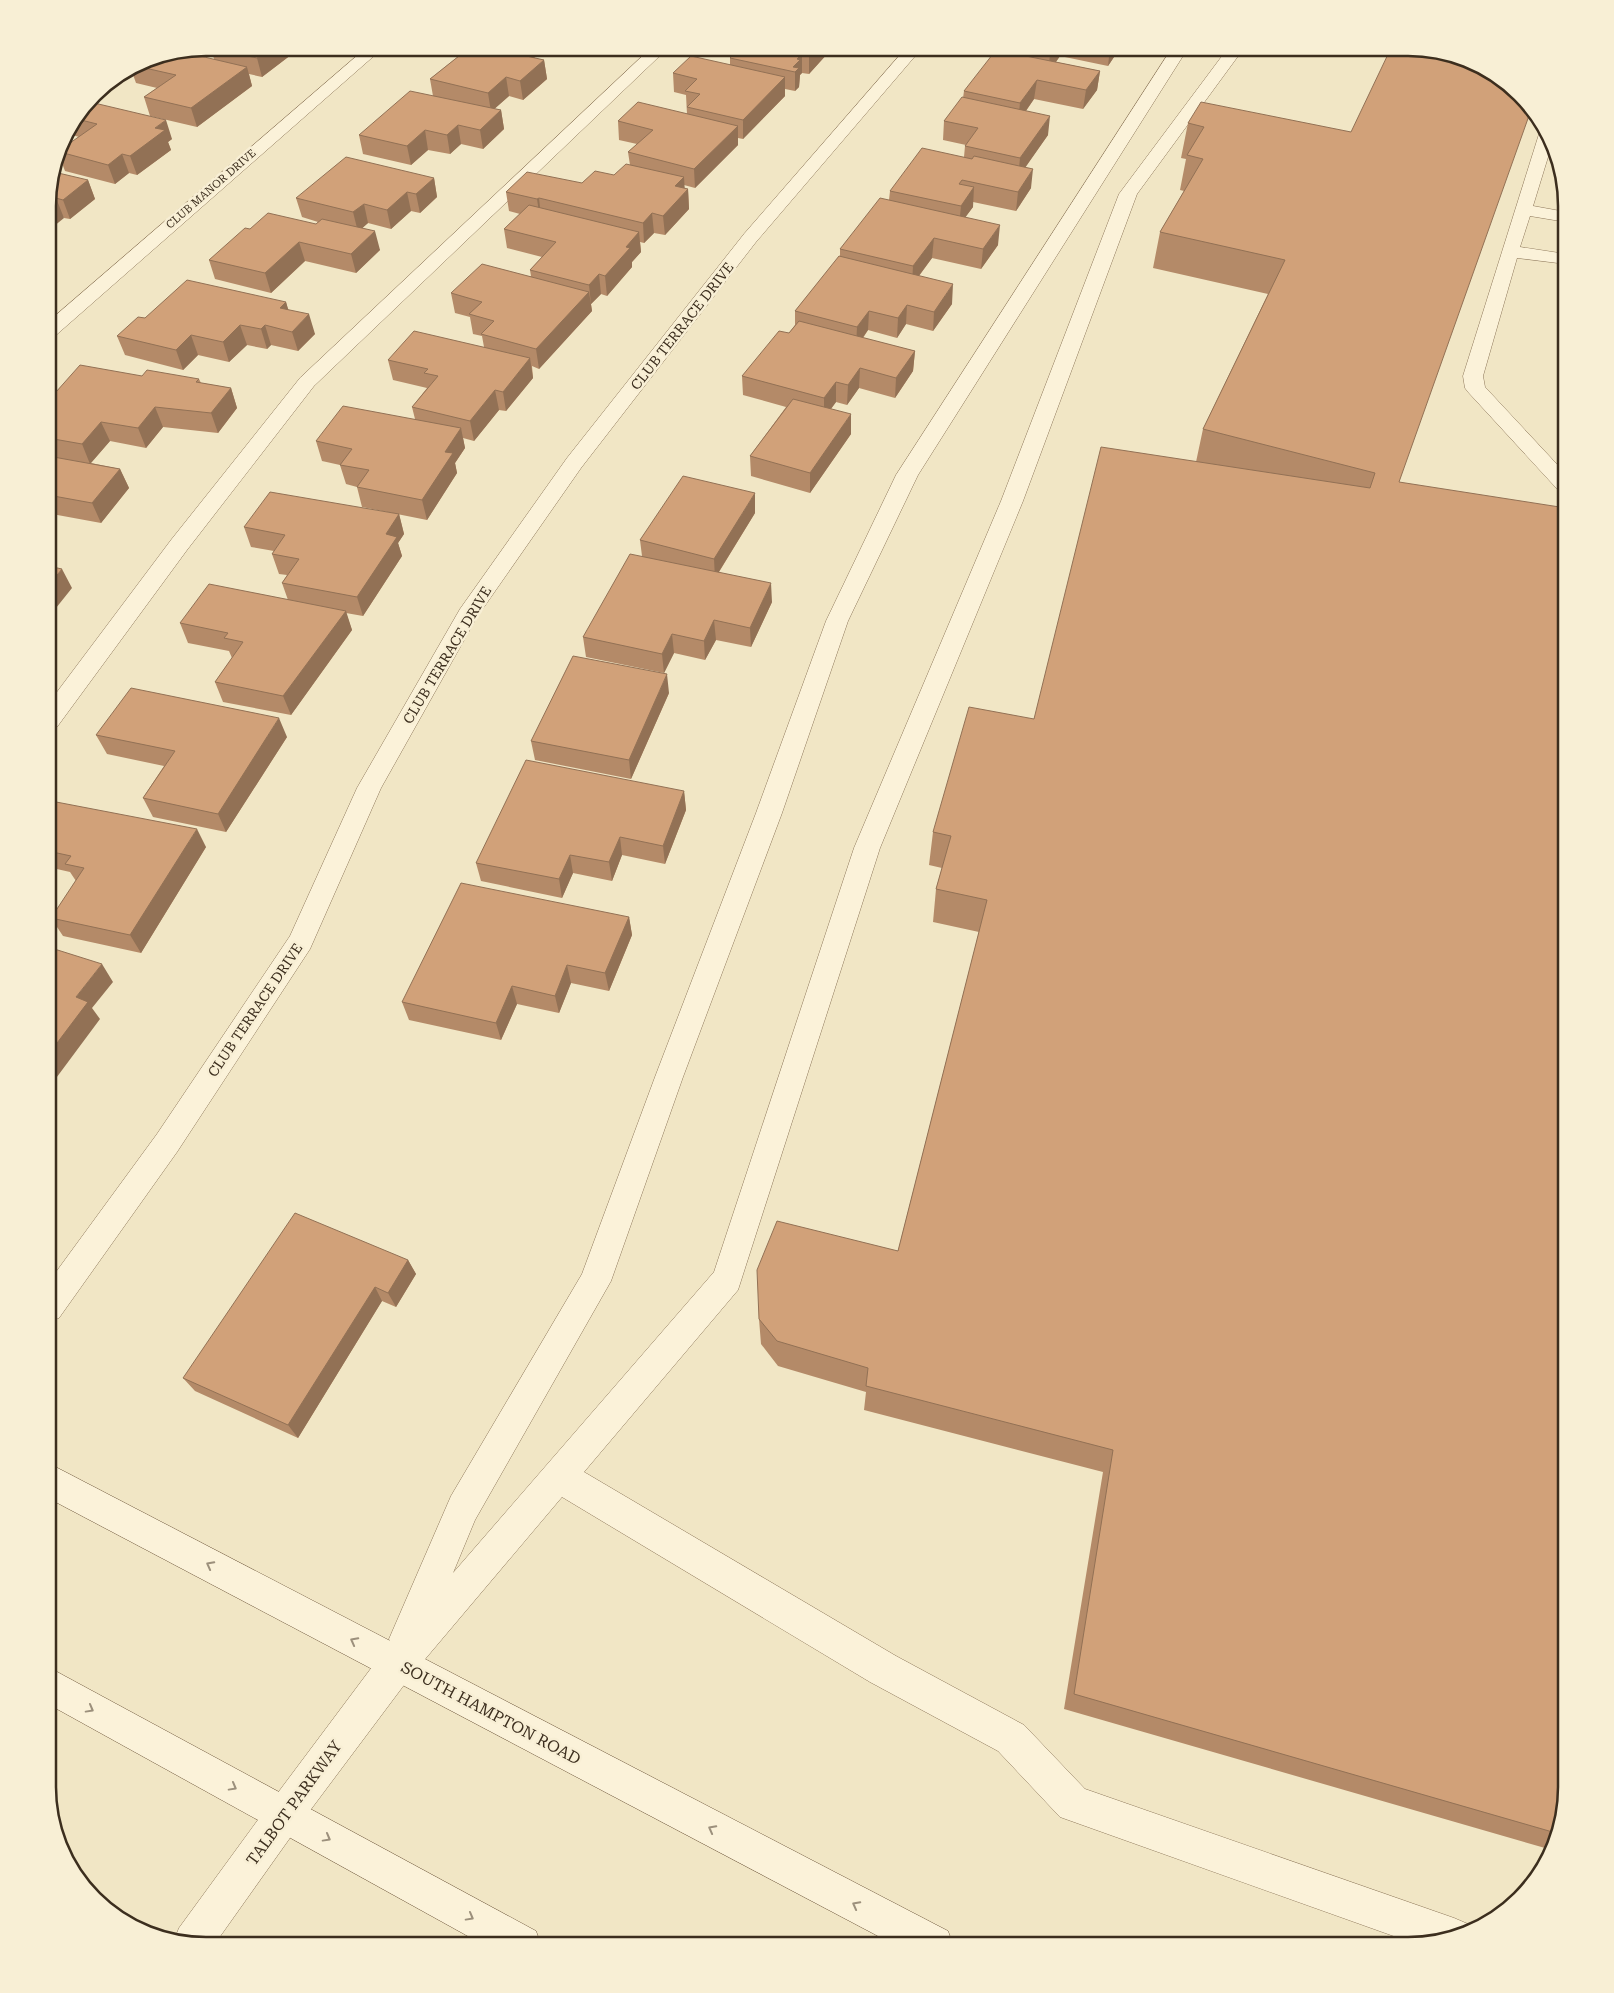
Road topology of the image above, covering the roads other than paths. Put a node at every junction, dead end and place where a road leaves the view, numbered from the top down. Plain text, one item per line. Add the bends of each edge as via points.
1 (365, 57) edge
2 (650, 57) edge
3 (906, 57) edge
4 (1174, 57) edge
5 (1229, 57) edge
6 (1544, 145) edge
7 (1524, 210) junction
8 (1558, 216) edge
9 (1510, 251) junction
10 (1558, 258) edge
11 (57, 324) edge
12 (1558, 477) edge
13 (57, 709) edge
14 (56, 1296) edge
15 (559, 1476) junction
16 (56, 1484) edge
17 (397, 1664) junction
18 (56, 1689) edge
19 (284, 1815) junction
20 (1440, 1933) edge
21 (197, 1936) edge
22 (506, 1937) edge
23 (917, 1937) edge

1 - 11 street, CLUB MANOR DRIVE
2 - 13 street via 307,382 179,545
3 - 14 street, CLUB TERRACE DRIVE via 744,246 574,463 468,614 368,788 301,942 167,1143
4 - 17 street via 907,475 838,622 596,1281 463,1508
5 - 15 street via 1128,194 1012,501 867,848 727,1280
6 - 7 street
7 - 8 street
7 - 9 street
9 - 10 street
9 - 12 street via 1473,376 1475,388
15 - 17 street
15 - 20 street via 883,1669 1011,1738 1074,1804
17 -> 16 street, SOUTH HAMPTON ROAD
17 - 19 street, TALBOT PARKWAY
23 -> 17 street, SOUTH HAMPTON ROAD
18 -> 19 street
19 - 21 street, TALBOT PARKWAY
19 -> 22 street

